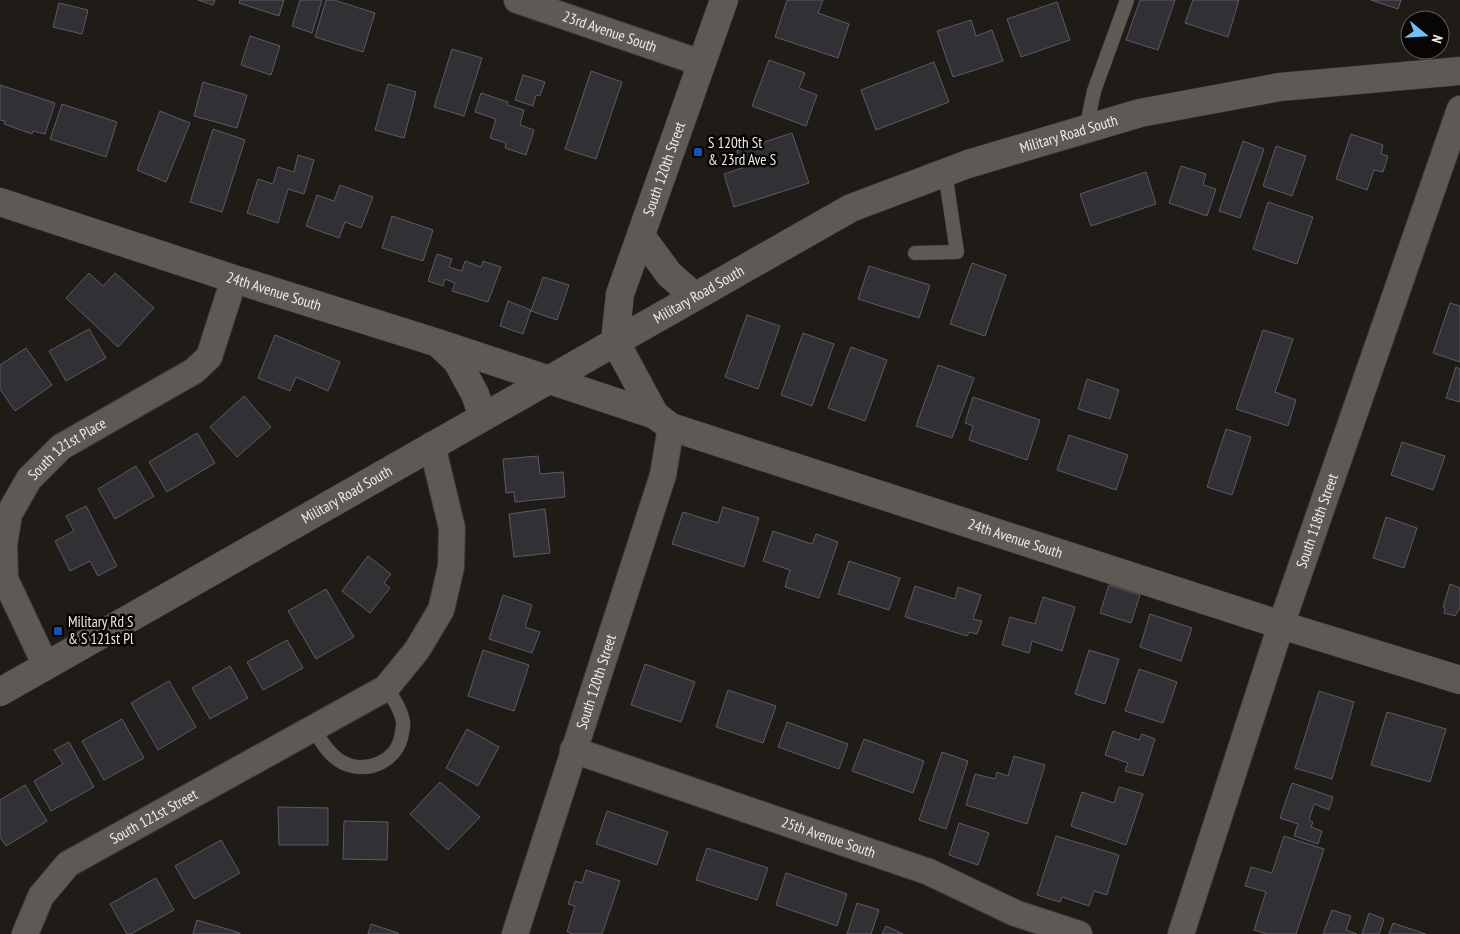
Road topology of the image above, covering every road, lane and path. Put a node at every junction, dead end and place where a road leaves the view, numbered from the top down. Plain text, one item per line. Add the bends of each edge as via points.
1 (517, 0) edge
2 (724, 0) edge
3 (1127, 0) edge
4 (701, 63) junction
5 (1460, 71) edge
6 (1460, 109) edge
7 (1086, 129) junction
8 (945, 172) junction
9 (0, 202) edge
10 (641, 236) junction
11 (915, 253) dead end
12 (234, 279) junction
13 (694, 296) junction
14 (615, 341) junction
15 (438, 343) junction
16 (547, 380) junction
17 (482, 417) junction
18 (663, 421) junction
19 (432, 445) junction
20 (1282, 625) junction
21 (46, 666) junction
22 (1460, 680) edge
23 (386, 688) junction
24 (0, 692) edge
25 (313, 729) junction
26 (573, 750) junction
27 (26, 934) edge
28 (515, 934) edge
29 (1079, 934) edge
30 (1180, 934) edge

1 - 4 street, 23rd Avenue South
2 - 4 street, South 120th Street
3 - 7 lane via 1094,91
4 - 10 street, South 120th Street
5 - 7 street, Military Road South via 1280,87 1140,113
6 - 20 street, South 118th Street
7 - 8 street, Military Road South
8 - 11 lane via 958,252
8 - 13 street, Military Road South via 851,208
9 - 12 street, 24th Avenue South
10 - 13 street via 669,274
10 - 14 street, South 120th Street via 620,294
12 - 15 street, 24th Avenue South
12 - 21 street, South 121st Place via 208,357 194,371 61,447 29,479 10,514 4,545 5,579
13 - 14 street, Military Road South
14 - 16 street, Military Road South
14 - 18 street
15 - 16 street, 24th Avenue South
15 - 17 street via 457,361 475,394
16 - 17 street, Military Road South
16 - 18 street, 24th Avenue South
17 - 19 street, Military Road South
18 - 20 street, 24th Avenue South
18 - 26 street, South 120th Street via 663,475
19 - 21 street, Military Road South
19 - 23 street, South 121st Street via 452,528 451,568 441,610 417,650
20 - 22 street, 24th Avenue South
20 - 30 street, South 118th Street
21 - 24 street, Military Road South
23 - 25 street, South 121st Street
23 - 25 lane via 403,723 401,740 393,754 381,764 354,766 340,761
25 - 27 street, South 121st Street via 68,864 42,896
26 - 28 street, South 120th Street
26 - 29 street, 25th Avenue South via 929,872 1015,913

